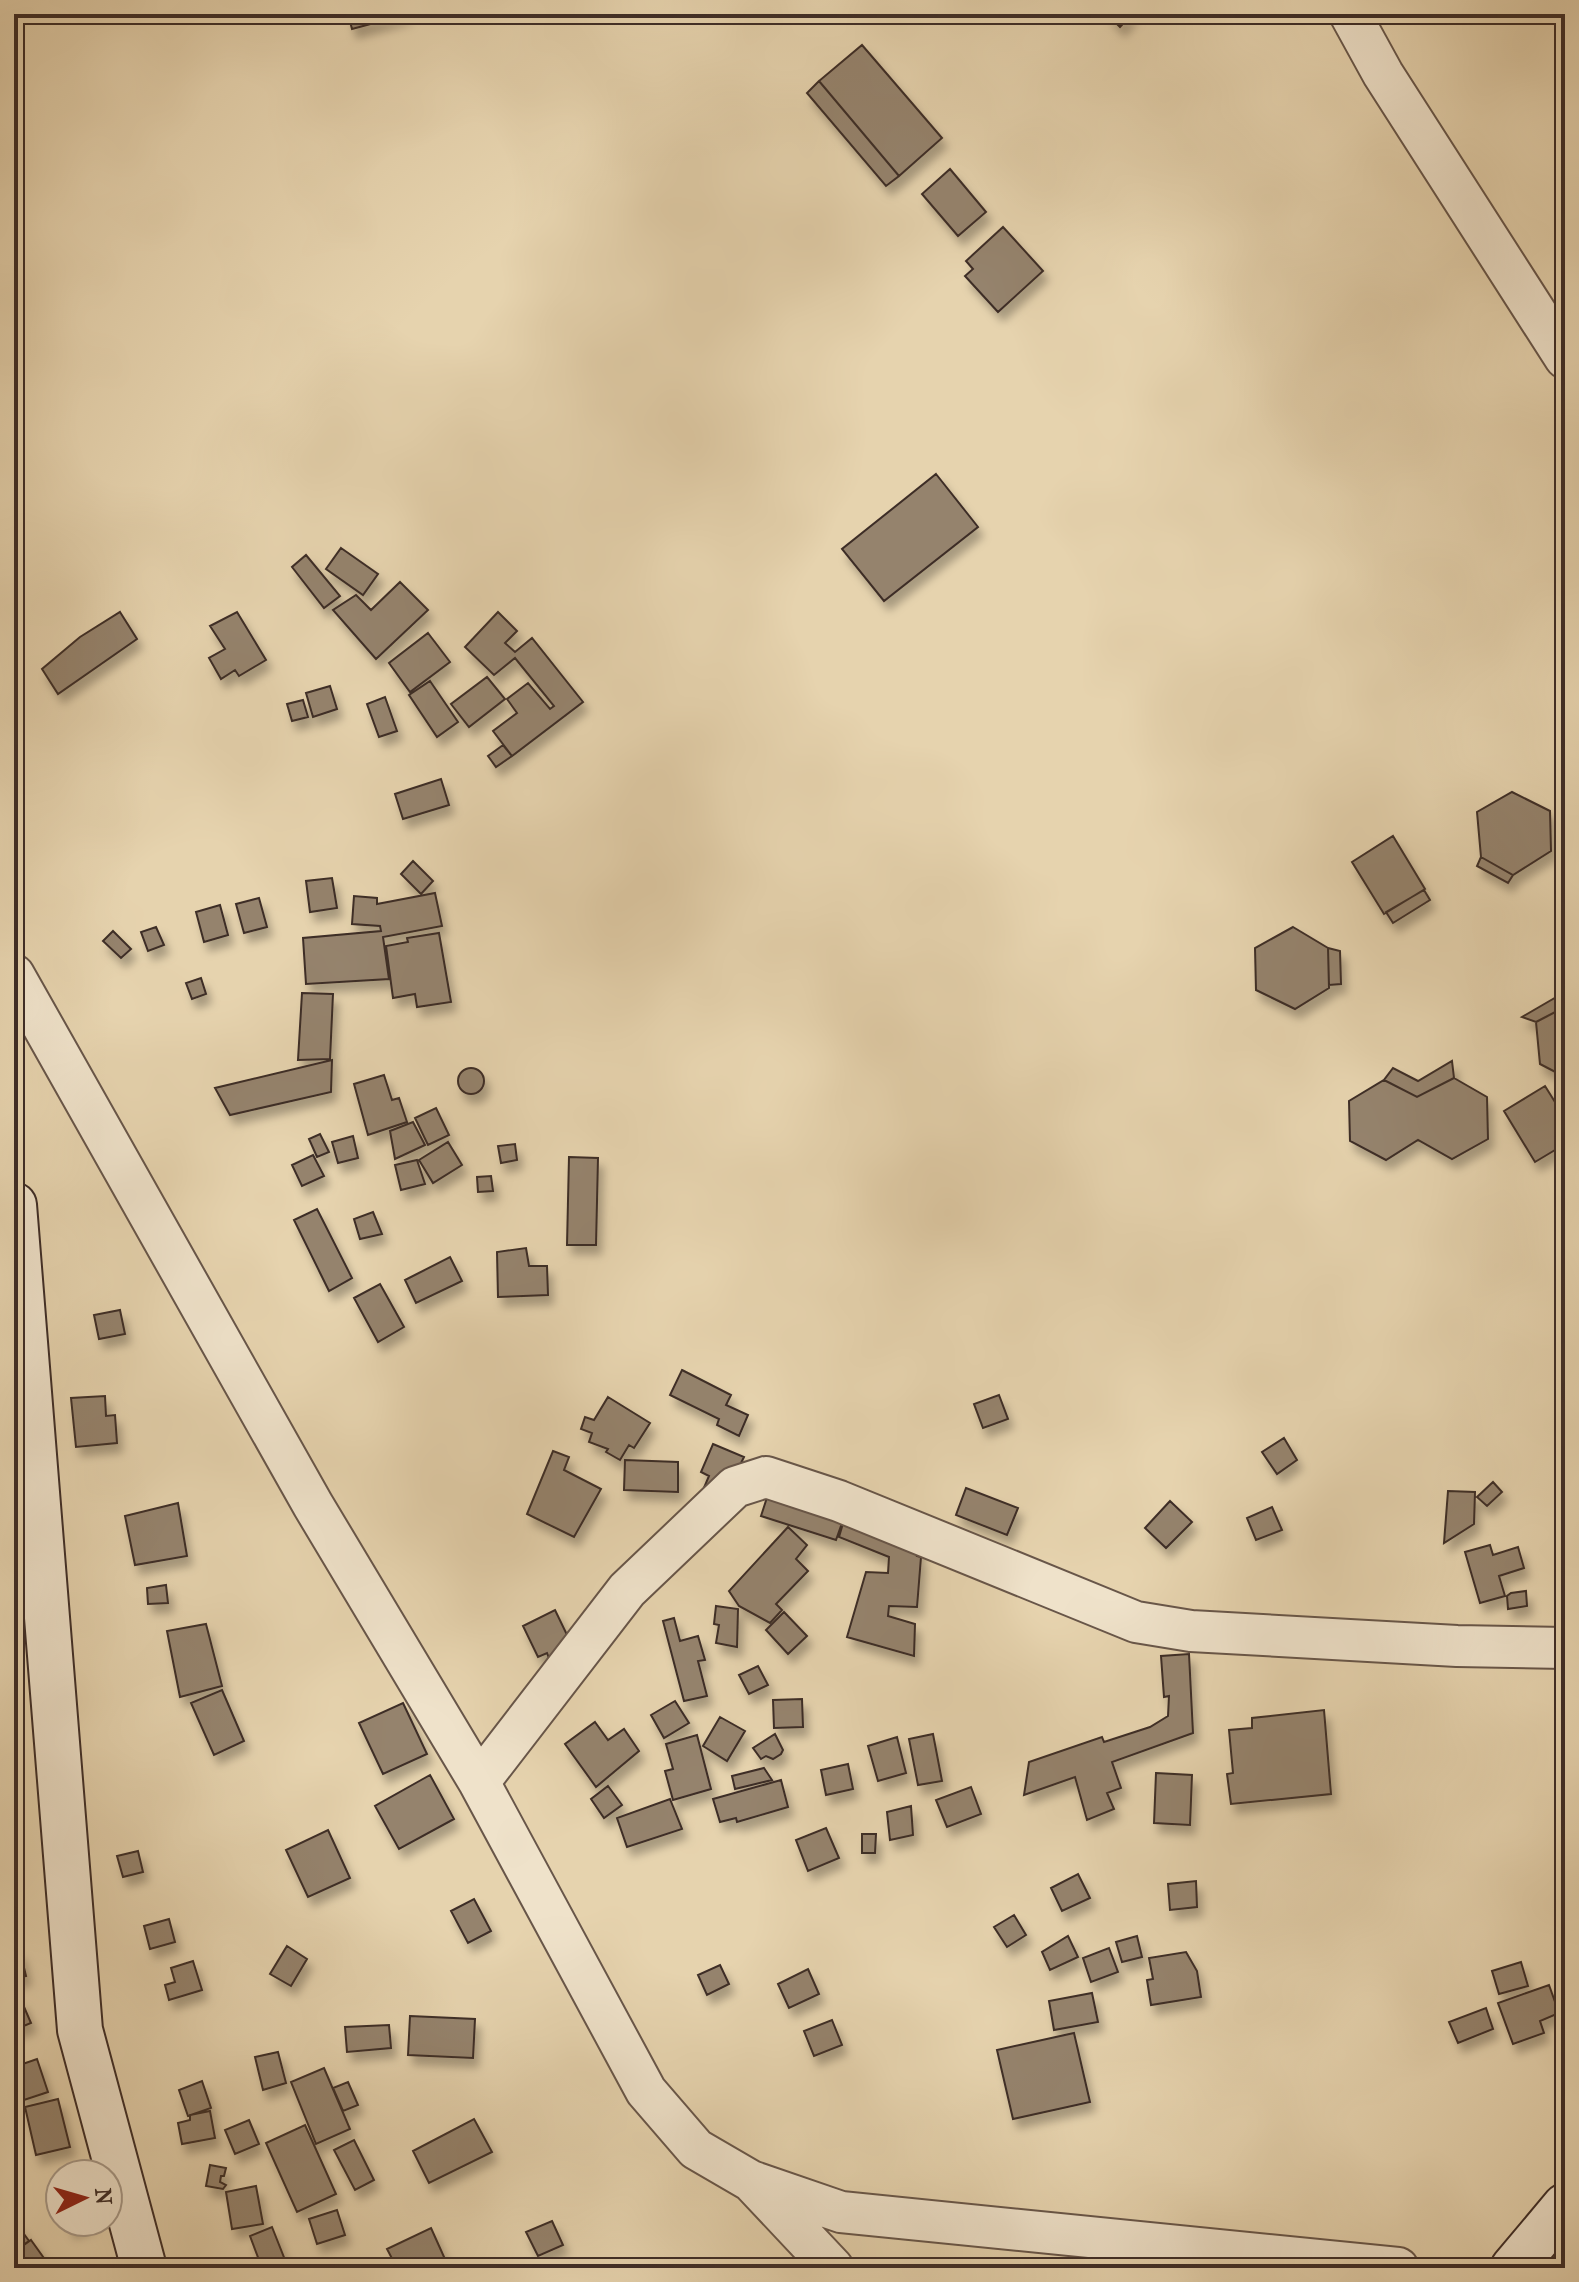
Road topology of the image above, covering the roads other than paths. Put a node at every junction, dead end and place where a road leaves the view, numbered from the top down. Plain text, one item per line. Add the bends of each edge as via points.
1 (1350, 14) edge
2 (1565, 358) edge
3 (14, 975) edge
4 (14, 1205) edge
5 (1565, 1648) edge
6 (479, 1782) junction
7 (751, 2181) junction
8 (1565, 2206) edge
9 (144, 2268) edge
10 (833, 2268) edge
11 (1398, 2268) edge
12 (1513, 2268) edge

1 - 2 street
3 - 6 street via 313,1505
4 - 9 main road via 80,2030
5 - 6 street via 1191,1631 1136,1622 839,1501 766,1477 735,1487 627,1590
6 - 7 street via 646,2091 696,2149
7 - 10 street
7 - 11 street via 841,2212
8 - 12 main road

